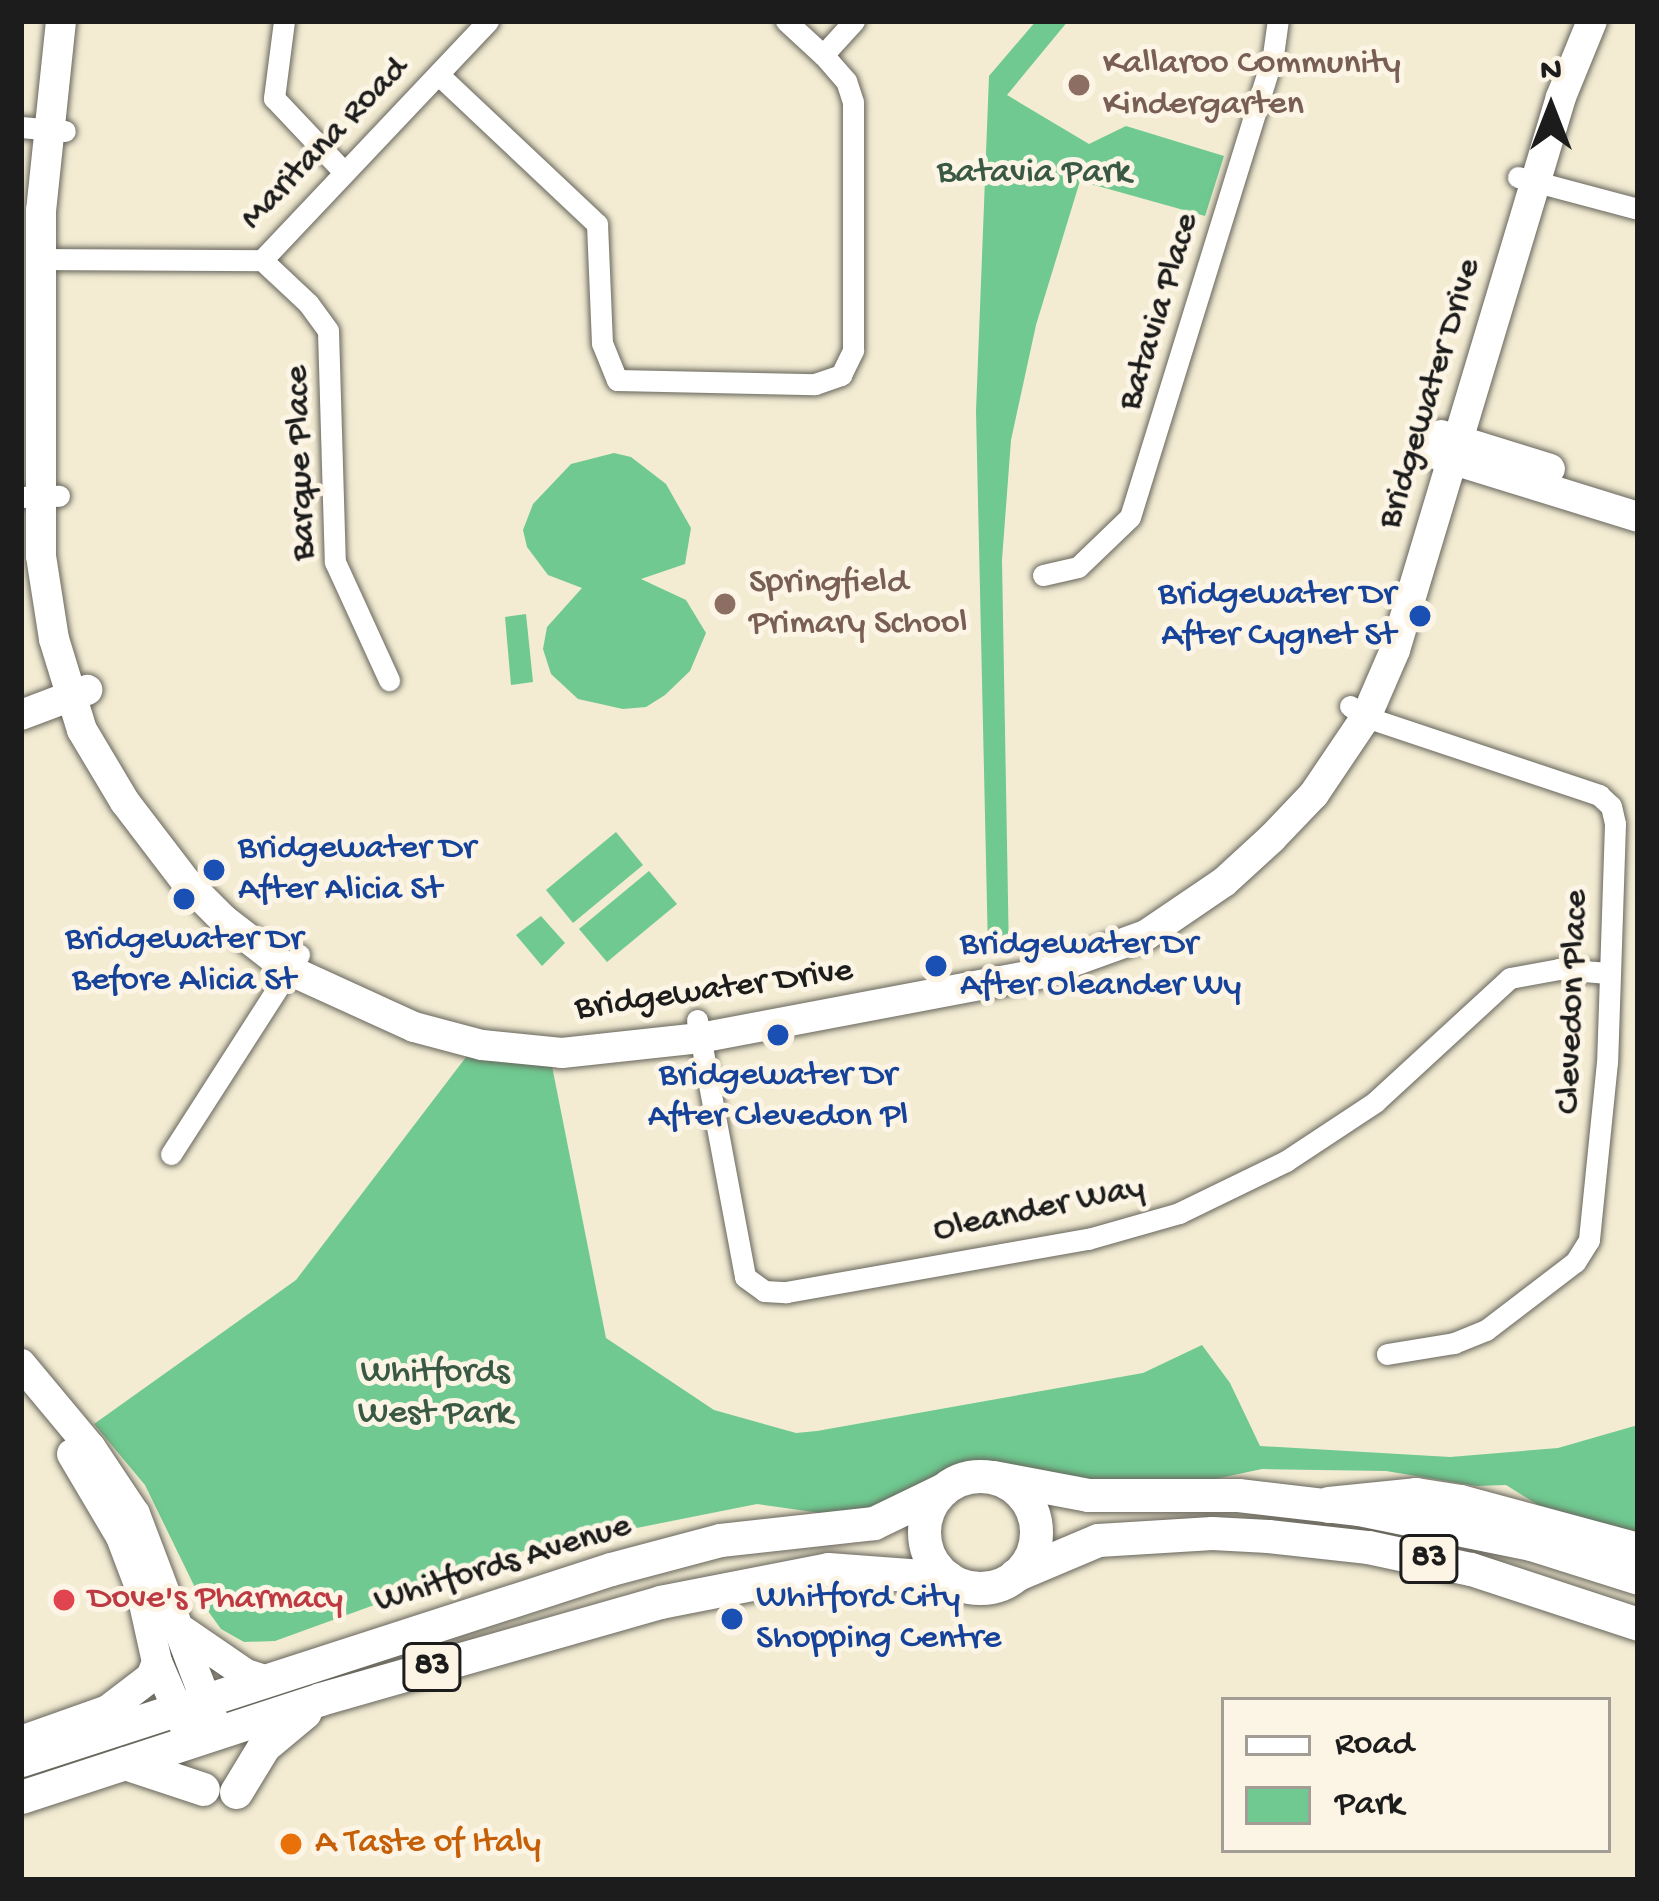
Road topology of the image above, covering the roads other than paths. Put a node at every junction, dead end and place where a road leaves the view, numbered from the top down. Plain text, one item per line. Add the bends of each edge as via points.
1 (61, 21) edge
2 (81, 21) edge
3 (284, 21) edge
4 (488, 21) edge
5 (786, 21) edge
6 (854, 21) edge
7 (1278, 21) edge
8 (1572, 21) edge
9 (1592, 21) edge
10 (823, 55) junction
11 (439, 74) junction
12 (44, 129) edge
13 (342, 170) junction
14 (1526, 180) junction
15 (1638, 209) edge
16 (50, 260) junction
17 (262, 260) junction
18 (1447, 448) junction
19 (40, 496) edge
20 (1638, 497) edge
21 (1638, 518) edge
22 (1043, 575) dead end
23 (388, 680) dead end
24 (78, 688) junction
25 (21, 697) edge
26 (1358, 712) junction
27 (21, 715) edge
28 (294, 962) junction
29 (1608, 973) junction
30 (699, 1029) junction
31 (171, 1154) dead end
32 (1387, 1354) dead end
33 (21, 1364) edge
34 (21, 1388) edge
35 (994, 1477) junction
36 (942, 1490) junction
37 (1329, 1505) junction
38 (1638, 1551) edge
39 (1015, 1575) junction
40 (949, 1578) junction
41 (1638, 1578) edge
42 (1638, 1624) edge
43 (183, 1630) junction
44 (157, 1662) junction
45 (268, 1681) junction
46 (320, 1700) junction
47 (193, 1706) junction
48 (204, 1739) junction
49 (21, 1742) edge
50 (21, 1760) edge
51 (124, 1763) junction
52 (21, 1797) edge

1 - 12 street, Bridgewater Drive
2 - 12 street, Bridgewater Drive
3 - 13 street via 274,98
4 - 11 street, Maritana Road
5 - 10 street
6 - 10 street
7 - 22 street, Batavia Place via 1130,517 1078,567
8 - 14 street, Bridgewater Drive
9 - 14 street, Bridgewater Drive
10 - 11 street via 853,102 853,350 841,375 815,384 616,380 602,343 597,224
11 - 13 street, Maritana Road
12 - 16 street, Bridgewater Drive
13 - 17 street, Maritana Road
14 - 15 street
14 - 18 street, Bridgewater Drive
16 - 17 street, Maritana Road
16 - 19 street, Bridgewater Drive
17 - 23 street, Barque Place via 328,332 333,547
18 - 20 street
18 - 21 street
18 - 26 street, Bridgewater Drive
19 - 24 street, Bridgewater Drive
24 - 25 street
24 - 27 street
24 - 28 street, Bridgewater Drive via 101,764 149,838 223,920
26 - 29 street, Clevedon Place via 1605,799 1615,824
26 - 30 street, Bridgewater Drive via 1230,854 1144,913 1042,954
28 - 30 street, Bridgewater Drive via 460,1022 550,1034
28 - 31 street
29 - 30 street, Oleander Way via 1559,969 1510,978 1375,1102 1286,1161 1179,1213 1088,1239 786,1292 764,1291 745,1277
29 - 32 street, Clevedon Place via 1595,1218 1582,1253 1486,1330
33 - 43 street via 136,1514
34 - 44 street via 86,1473 121,1538
35 - 36 main road, 83
35 - 37 main road, 83 via 1088,1495
35 - 39 main road via 1021,1494 1036,1522 1032,1554
36 - 40 main road via 924,1538
36 - 45 main road, Whitfords Avenue / 83 via 874,1523 720,1540 611,1569
37 - 38 highway via 1416,1496 1460,1502
37 - 41 main road, 83 via 1458,1527
39 - 40 main road, 83 via 982,1588
39 - 42 main road, 83 via 1098,1540 1268,1536 1471,1569
40 - 46 main road, 83 via 853,1568 740,1584
43 - 45 street
43 - 47 street
44 - 47 street
44 - 49 street via 151,1677 108,1710
45 - 47 main road, Whitfords Avenue / 83
46 - 48 main road, 83
46 - 51 main road via 219,1791
47 - 48 street
47 - 50 main road, Whitfords Avenue / 83
48 - 51 main road, 83
51 - 52 main road, 83

